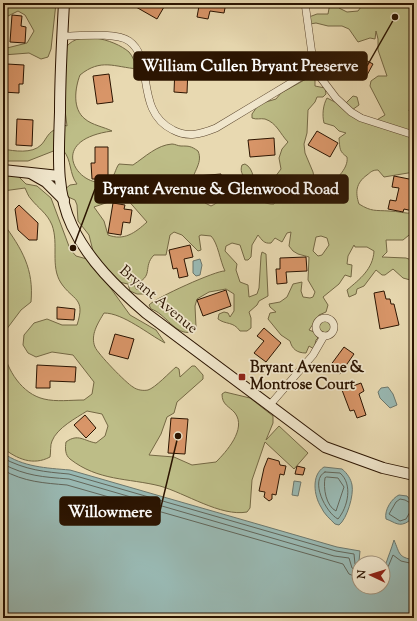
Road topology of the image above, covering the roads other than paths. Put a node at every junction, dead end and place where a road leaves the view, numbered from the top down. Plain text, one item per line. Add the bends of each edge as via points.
1 (64, 3) edge
2 (305, 3) edge
3 (62, 36) junction
4 (314, 69) junction
5 (414, 135) edge
6 (3, 170) edge
7 (28, 172) junction
8 (58, 176) junction
9 (64, 200) junction
10 (324, 336) dead end
11 (270, 406) junction
12 (414, 475) edge

1 - 3 main road, Bryant Avenue
2 - 4 street
3 - 4 street via 106,36 128,40 139,53 154,114 168,128 185,135 200,135 216,128
3 - 8 main road, Bryant Avenue
4 - 5 street via 336,98 356,115
6 - 7 main road
7 - 8 main road
7 - 9 main road via 46,182
8 - 9 main road, Bryant Avenue
9 - 11 main road, Bryant Avenue via 81,243 108,278 146,313
10 - 11 street via 313,355
11 - 12 main road, Bryant Avenue via 325,447 383,468

